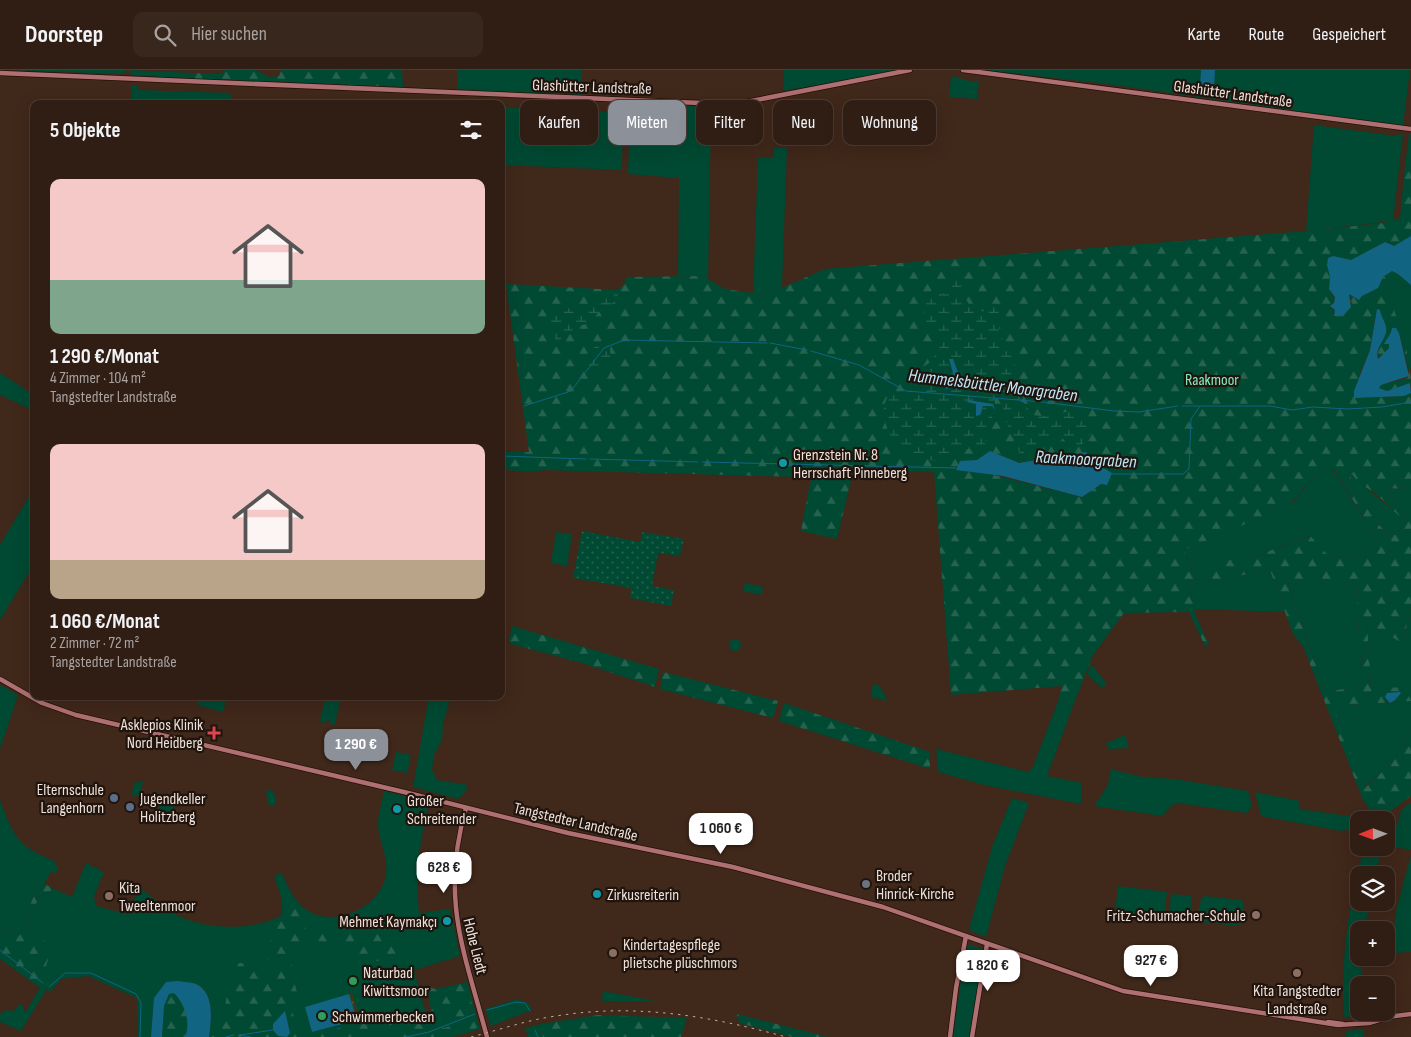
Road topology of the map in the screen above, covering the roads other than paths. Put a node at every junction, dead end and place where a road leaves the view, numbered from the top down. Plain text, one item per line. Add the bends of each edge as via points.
1 (910, 70) edge
2 (963, 70) edge
3 (0, 73) edge
4 (1411, 130) edge
5 (0, 679) edge
6 (30, 696) edge
7 (37, 700) edge
8 (466, 808) junction
9 (966, 936) junction
10 (986, 944) junction
11 (1411, 1014) edge
12 (487, 1037) edge
13 (950, 1037) edge
14 (972, 1037) edge

1 - 3 street, Glashütter Landstraße via 724,104
2 - 4 street, Glashütter Landstraße
5 - 6 street, Tangstedter Landstraße
7 - 8 street, Tangstedter Landstraße via 76,714
8 - 9 street, Tangstedter Landstraße via 593,839 733,867 879,906
8 - 12 street, Hohe Liedt via 455,858 454,901 460,937
9 - 10 street, Tangstedter Landstraße
9 - 13 street
10 - 11 street, Tangstedter Landstraße via 1129,992 1343,1024
10 - 14 street

